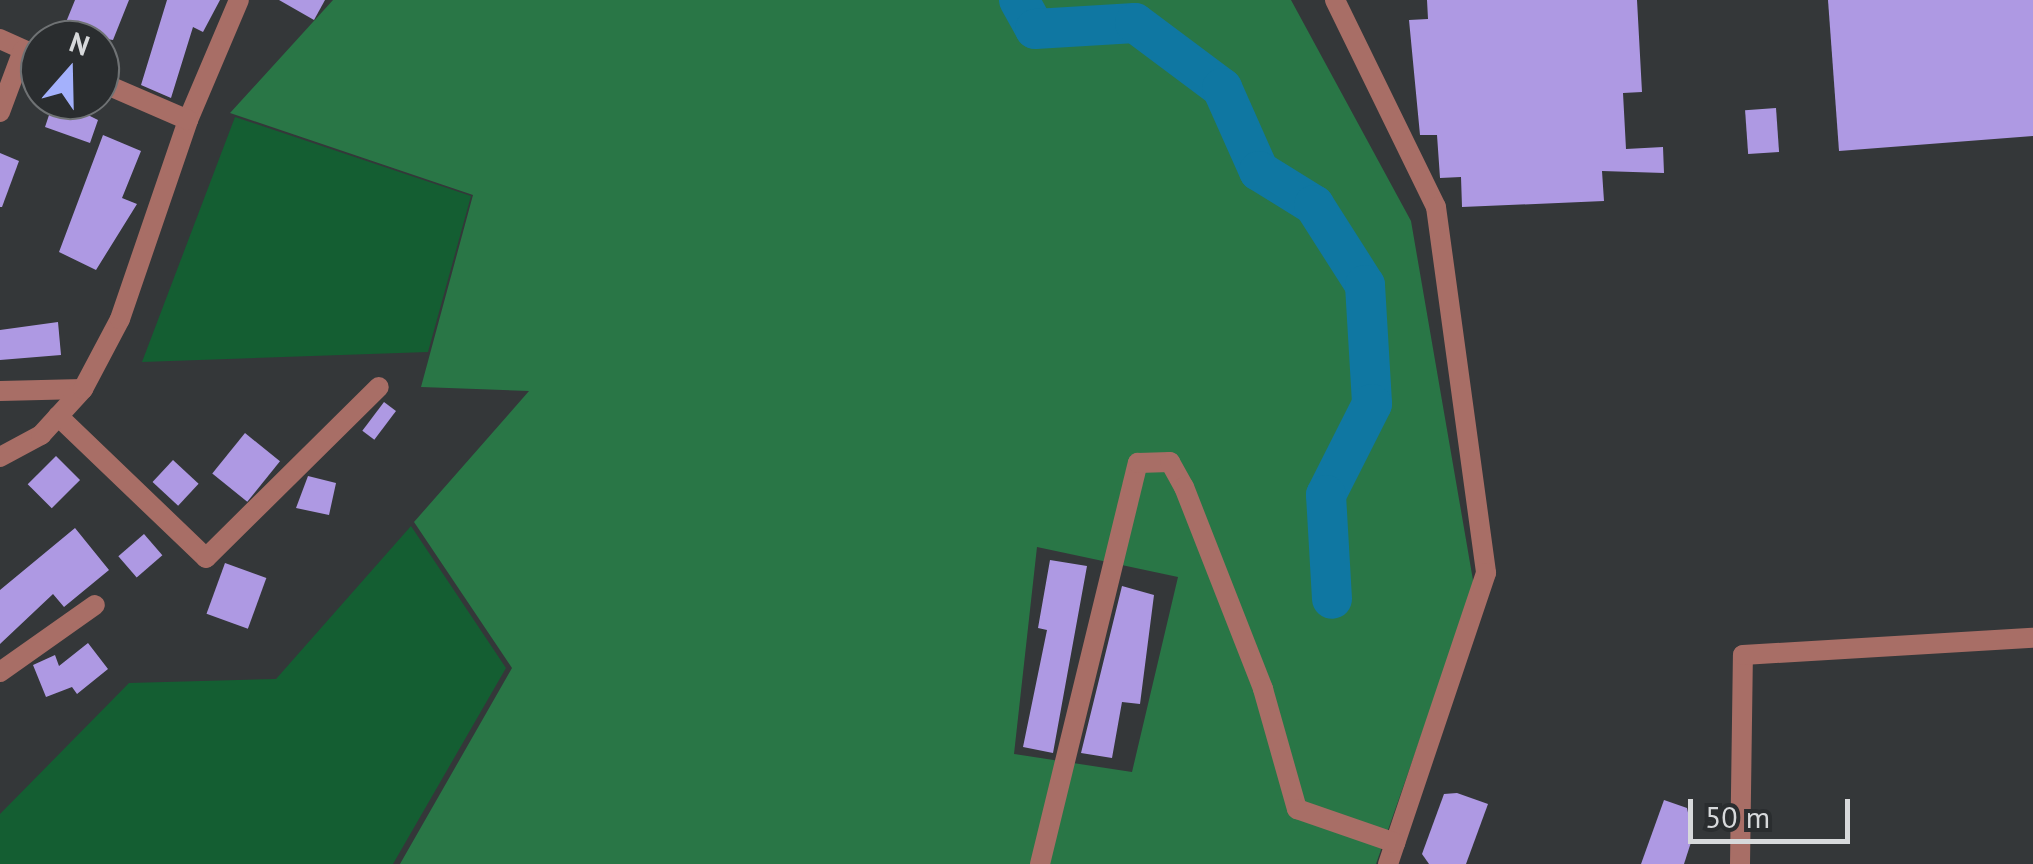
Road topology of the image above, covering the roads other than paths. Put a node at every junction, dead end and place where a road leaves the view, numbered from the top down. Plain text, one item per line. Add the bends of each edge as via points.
1 (239, 0) edge
2 (1335, 0) edge
3 (20, 74) edge
4 (120, 91) edge
5 (0, 112) edge
6 (188, 120) junction
7 (379, 387) dead end
8 (83, 389) junction
9 (0, 391) edge
10 (58, 416) junction
11 (0, 457) edge
12 (95, 604) dead end
13 (2033, 638) edge
14 (0, 672) edge
15 (1396, 843) junction
16 (1040, 864) edge
17 (1388, 864) edge
18 (1740, 864) edge

1 - 6 street
2 - 15 street via 1436,207 1486,573
3 - 5 street
4 - 6 street
6 - 8 street via 120,319
7 - 10 street via 206,558
8 - 9 street
8 - 10 street
10 - 11 street
12 - 14 street
13 - 18 street via 1744,655
15 - 16 street via 1297,809 1262,689 1184,487 1170,462 1138,463
15 - 17 street

